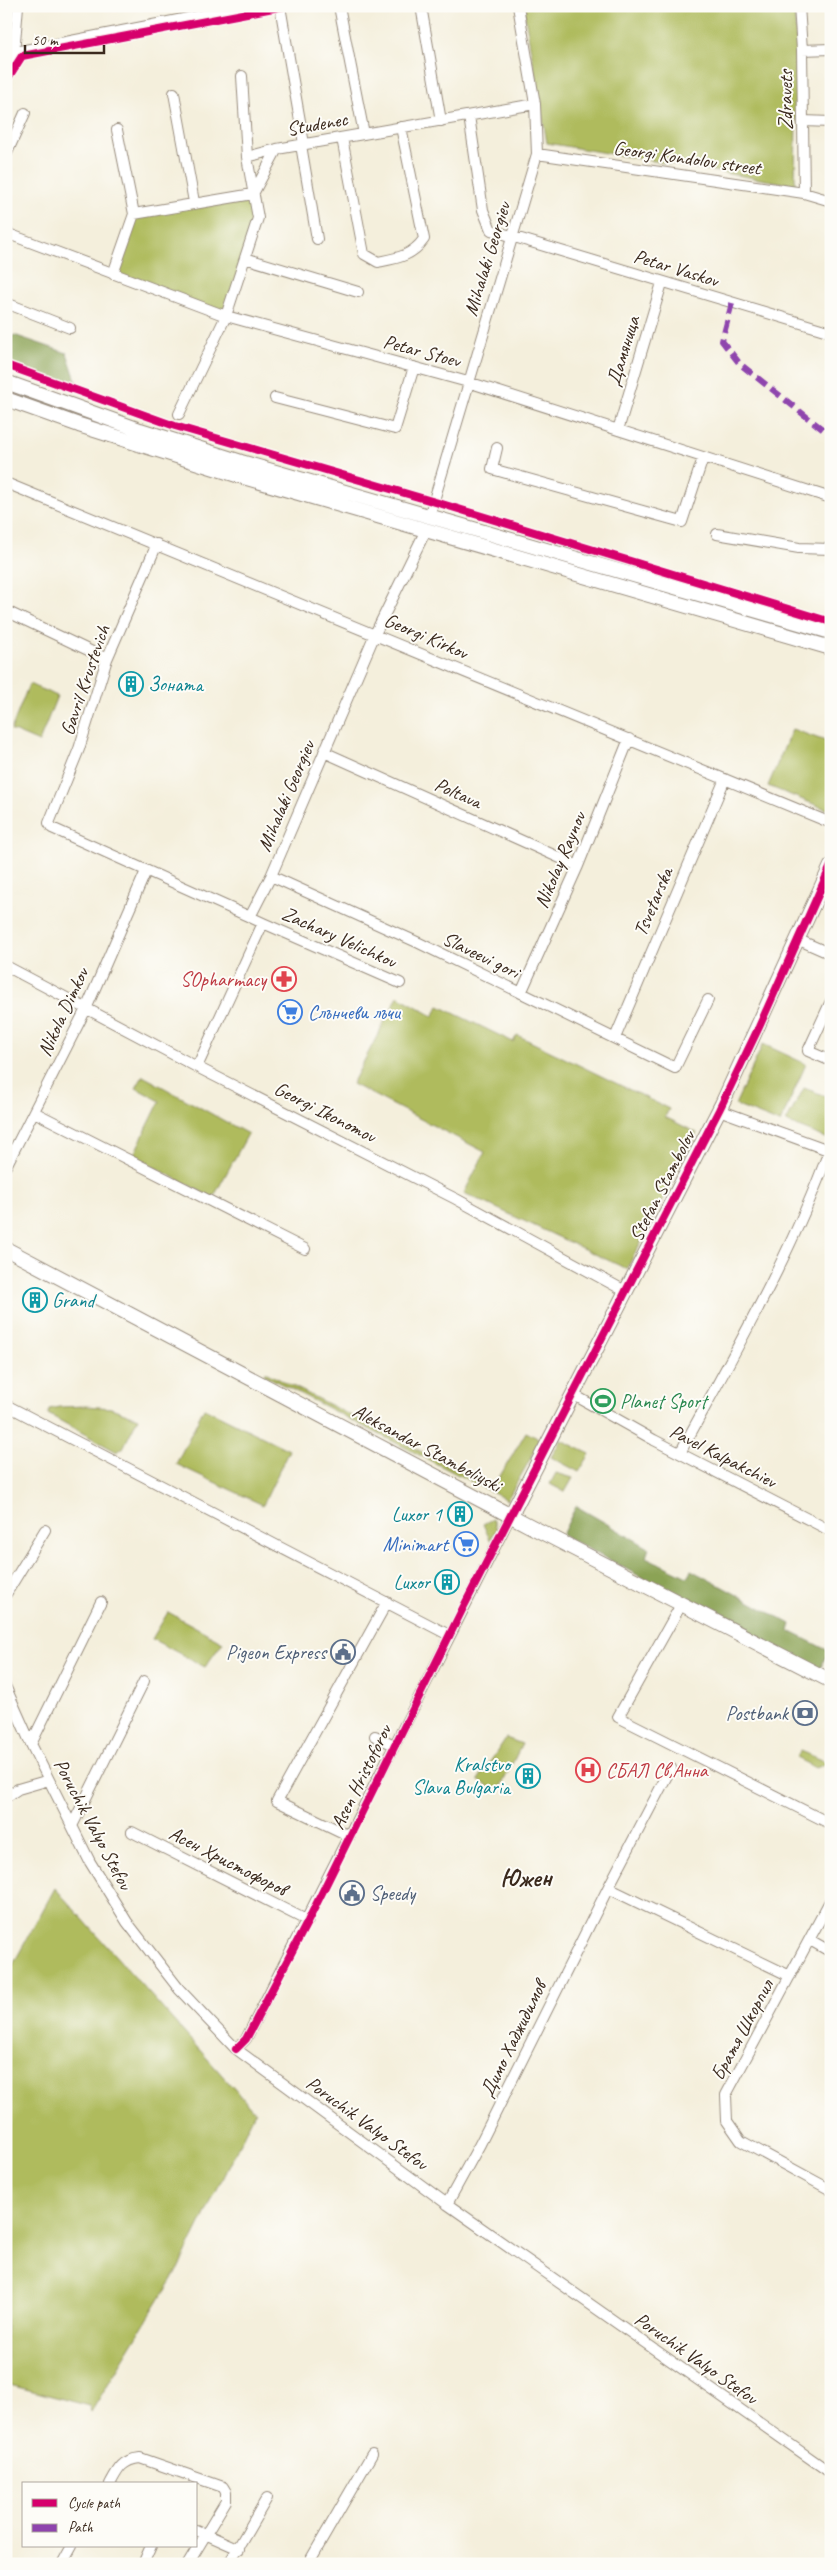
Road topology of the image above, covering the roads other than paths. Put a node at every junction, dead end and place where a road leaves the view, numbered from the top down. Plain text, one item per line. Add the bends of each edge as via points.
1 (18, 6) edge
2 (259, 6) edge
3 (280, 6) edge
4 (339, 6) edge
5 (421, 6) edge
6 (518, 6) edge
7 (799, 6) edge
8 (199, 12) edge
9 (831, 49) edge
10 (802, 50) junction
11 (10, 54) edge
12 (6, 72) edge
13 (242, 76) dead end
14 (174, 93) dead end
15 (535, 104) junction
16 (25, 113) dead end
17 (469, 116) junction
18 (441, 121) junction
19 (803, 121) junction
20 (831, 122) edge
21 (401, 127) junction
22 (117, 130) dead end
23 (364, 134) junction
24 (342, 138) junction
25 (302, 144) junction
26 (277, 149) junction
27 (537, 154) junction
28 (6, 156) edge
29 (247, 157) junction
30 (804, 193) junction
31 (253, 194) junction
32 (831, 201) edge
33 (194, 202) junction
34 (134, 214) junction
35 (6, 233) edge
36 (511, 238) junction
37 (317, 239) dead end
38 (245, 258) junction
39 (113, 274) junction
40 (662, 282) junction
41 (358, 292) dead end
42 (6, 303) edge
43 (226, 316) junction
44 (70, 328) dead end
45 (831, 332) edge
46 (414, 367) junction
47 (6, 382) edge
48 (468, 382) junction
49 (275, 398) dead end
50 (6, 399) edge
51 (179, 414) dead end
52 (618, 430) junction
53 (497, 448) dead end
54 (703, 458) junction
55 (6, 483) edge
56 (831, 498) edge
57 (427, 524) junction
58 (717, 534) dead end
59 (157, 544) junction
60 (831, 550) edge
61 (6, 611) edge
62 (831, 632) edge
63 (375, 634) junction
64 (831, 648) edge
65 (107, 659) junction
66 (629, 739) junction
67 (324, 752) junction
68 (725, 779) junction
69 (831, 823) edge
70 (578, 866) junction
71 (831, 866) edge
72 (146, 871) junction
73 (271, 876) junction
74 (250, 917) junction
75 (263, 923) junction
76 (799, 940) junction
77 (831, 954) edge
78 (6, 966) edge
79 (400, 983) dead end
80 (521, 994) junction
81 (708, 1000) dead end
82 (831, 1001) edge
83 (86, 1008) junction
84 (615, 1038) junction
85 (831, 1061) edge
86 (197, 1067) junction
87 (719, 1110) junction
88 (34, 1112) junction
89 (10, 1149) edge
90 (830, 1151) edge
91 (6, 1166) edge
92 (6, 1249) edge
93 (305, 1249) dead end
94 (627, 1292) junction
95 (574, 1395) junction
96 (6, 1405) edge
97 (680, 1453) junction
98 (511, 1515) junction
99 (45, 1530) dead end
100 (831, 1531) edge
101 (6, 1594) edge
102 (101, 1602) dead end
103 (387, 1602) junction
104 (682, 1603) junction
105 (449, 1635) junction
106 (144, 1681) dead end
107 (831, 1681) edge
108 (6, 1688) edge
109 (375, 1736) dead end
110 (31, 1744) junction
111 (394, 1749) junction
112 (671, 1768) dead end
113 (49, 1780) junction
114 (6, 1797) edge
115 (831, 1824) edge
116 (72, 1826) junction
117 (132, 1832) dead end
118 (350, 1836) junction
119 (608, 1888) junction
120 (831, 1899) edge
121 (308, 1921) junction
122 (810, 1940) junction
123 (831, 1952) edge
124 (790, 1976) junction
125 (236, 2049) junction
126 (831, 2190) edge
127 (447, 2204) junction
128 (372, 2454) dead end
129 (831, 2473) edge
130 (111, 2482) edge
131 (267, 2498) dead end
132 (201, 2532) edge
133 (71, 2548) edge
134 (150, 2548) edge
135 (194, 2548) edge
136 (239, 2549) junction
137 (231, 2560) dead end
138 (62, 2564) edge
139 (143, 2564) edge
140 (188, 2564) edge
141 (308, 2564) edge

1 - 11 street
2 - 8 street
3 - 25 street
4 - 23 street
5 - 18 street
6 - 15 street, Mihalaki Georgiev
7 - 10 street, Zdravets
8 - 11 street
9 - 10 street
10 - 19 street, Zdravets
11 - 12 street
13 - 29 street
14 - 33 street
15 - 17 street, Studenec
15 - 27 street, Mihalaki Georgiev
16 - 28 street
17 - 18 street, Studenec
17 - 36 street, Petar Vaskov via 483,210 490,230
18 - 21 street, Studenec
19 - 20 street
19 - 30 street, Zdravets
21 - 23 street, Studenec
21 - 24 street via 424,239 403,257 378,262 364,254
22 - 34 street
23 - 24 street, Studenec
24 - 25 street, Studenec
25 - 26 street, Studenec
25 - 37 street
26 - 29 street
26 - 31 street, Studenec
27 - 30 street, Georgi Kondolov street
27 - 36 street, Mihalaki Georgiev
29 - 31 street
30 - 32 street, Georgi Kondolov street
31 - 33 street
31 - 38 street via 258,218
33 - 34 street
34 - 39 street
35 - 39 street, Petar Stoev
36 - 40 street, Petar Vaskov
36 - 48 street, Mihalaki Georgiev
38 - 41 street
38 - 43 street
39 - 43 street, Petar Stoev
40 - 45 street, Petar Vaskov
40 - 52 street, Дамяница
42 - 44 street
43 - 46 street, Petar Stoev
43 - 51 street
46 - 48 street, Petar Stoev
46 - 49 street via 395,429
47 - 57 street via 167,439
48 - 52 street, Petar Stoev
48 - 57 street, Mihalaki Georgiev
50 - 57 street via 170,454
52 - 54 street, Petar Stoev
53 - 54 street via 492,469 682,522
54 - 56 street, Petar Stoev
55 - 59 street, Georgi Kirkov
57 - 62 street
57 - 63 street, Mihalaki Georgiev
57 - 64 street
58 - 60 street
59 - 63 street, Georgi Kirkov
59 - 65 street, Gavril Krustevich
61 - 65 street
63 - 66 street, Georgi Kirkov
63 - 67 street, Mihalaki Georgiev
65 - 72 street, Gavril Krustevich via 79,749 51,818 52,828
66 - 68 street, Georgi Kirkov
66 - 70 street, Nikolay Raynov
67 - 70 street, Poltava
67 - 73 street, Mihalaki Georgiev
68 - 69 street, Georgi Kirkov
68 - 84 street, Tsvetarska
70 - 80 street, Nikolay Raynov
71 - 76 street, Stefan Stambolov
72 - 74 street
72 - 83 street, Nikola Dimkov
73 - 74 street, Mihalaki Georgiev
73 - 80 street, Slaveevi gori via 330,901
74 - 75 street
75 - 79 street, Zachary Velichkov
75 - 86 street
76 - 77 street
76 - 87 street, Stefan Stambolov
78 - 83 street, Georgi Ikonomov
80 - 84 street, Slaveevi gori
81 - 84 street, Slaveevi gori via 675,1068
82 - 85 street via 808,1052
83 - 86 street, Georgi Ikonomov
83 - 88 street, Nikola Dimkov
86 - 94 street, Georgi Ikonomov via 456,1199
87 - 90 street
87 - 94 street, Stefan Stambolov
88 - 89 street, Nikola Dimkov
88 - 93 street
89 - 91 street, Nikola Dimkov
90 - 97 street via 743,1339
92 - 98 street, Aleksandar Stamboliyski
94 - 95 street, Stefan Stambolov
95 - 97 street, Pavel Kalpakchiev
95 - 98 street, Stefan Stambolov
96 - 103 street
97 - 100 street, Pavel Kalpakchiev
98 - 104 street, Aleksandar Stamboliyski
98 - 105 street, Asen Hristoforov
99 - 101 street
102 - 110 street
103 - 105 street
103 - 118 street via 277,1801
104 - 107 street, Aleksandar Stamboliyski
104 - 115 street via 618,1717
105 - 111 street, Asen Hristoforov
106 - 116 street
108 - 110 street, Poruchik Valyo Stefov
109 - 111 street via 392,1744
110 - 113 street, Poruchik Valyo Stefov
111 - 118 street, Asen Hristoforov
112 - 119 street, Димо Хаджидимов
113 - 114 street via 18,1788
113 - 116 street, Poruchik Valyo Stefov
116 - 125 street, Poruchik Valyo Stefov via 126,1922 179,1989
117 - 121 street, Асен Христофоров
118 - 121 street, Asen Hristoforov
119 - 124 street
119 - 127 street, Димо Хаджидимов
120 - 122 street, Братя Шкорпил
121 - 125 street, Asen Hristoforov via 246,2039
122 - 123 street
122 - 124 street, Братя Шкорпил
124 - 126 street, Братя Шкорпил via 726,2095 727,2121 741,2141
125 - 127 street, Poruchik Valyo Stefov
127 - 129 street, Poruchik Valyo Stefov
128 - 141 street
130 - 132 street via 122,2463 140,2458 223,2487 226,2501
131 - 136 street
132 - 136 street
133 - 138 street
134 - 139 street
135 - 140 street
136 - 137 street

